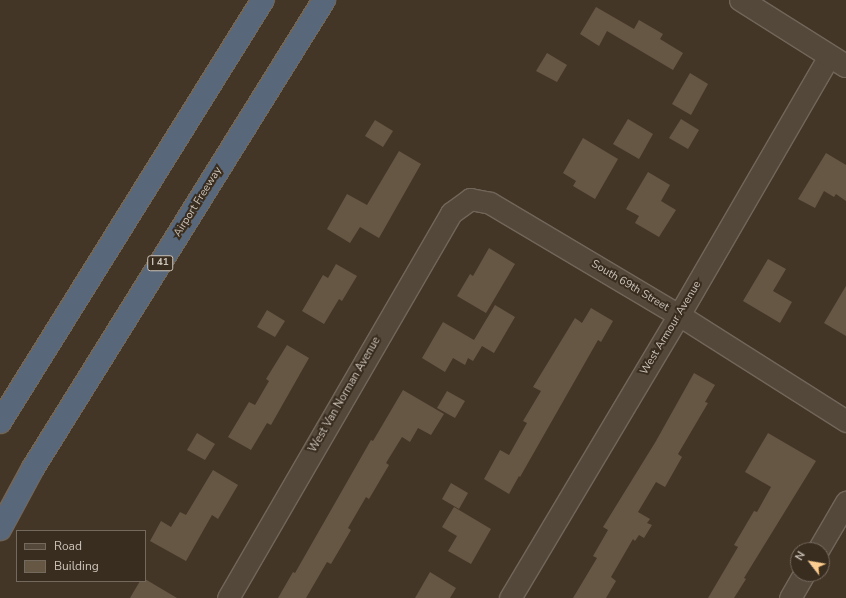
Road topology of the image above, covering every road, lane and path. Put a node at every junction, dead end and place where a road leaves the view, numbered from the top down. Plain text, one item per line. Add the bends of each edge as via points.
1 (263, 0) edge
2 (324, 0) edge
3 (741, 0) edge
4 (838, 61) edge
5 (470, 199) joint
6 (679, 315) junction
7 (846, 421) edge
8 (0, 422) edge
9 (846, 502) edge
10 (0, 529) edge
11 (823, 542) edge
12 (799, 582) edge
13 (228, 598) edge
14 (510, 598) edge
15 (790, 598) edge

1 - 8 highway
2 - 10 highway, Airport Freeway / I 41 via 33,468
3 - 4 street
4 - 6 street, West Armour Avenue
5 - 6 street, South 69th Street via 490,203
5 - 13 street, West Van Norman Avenue via 451,213
6 - 7 street, South 69th Street
6 - 14 street, West Armour Avenue
9 - 11 street
12 - 15 street

